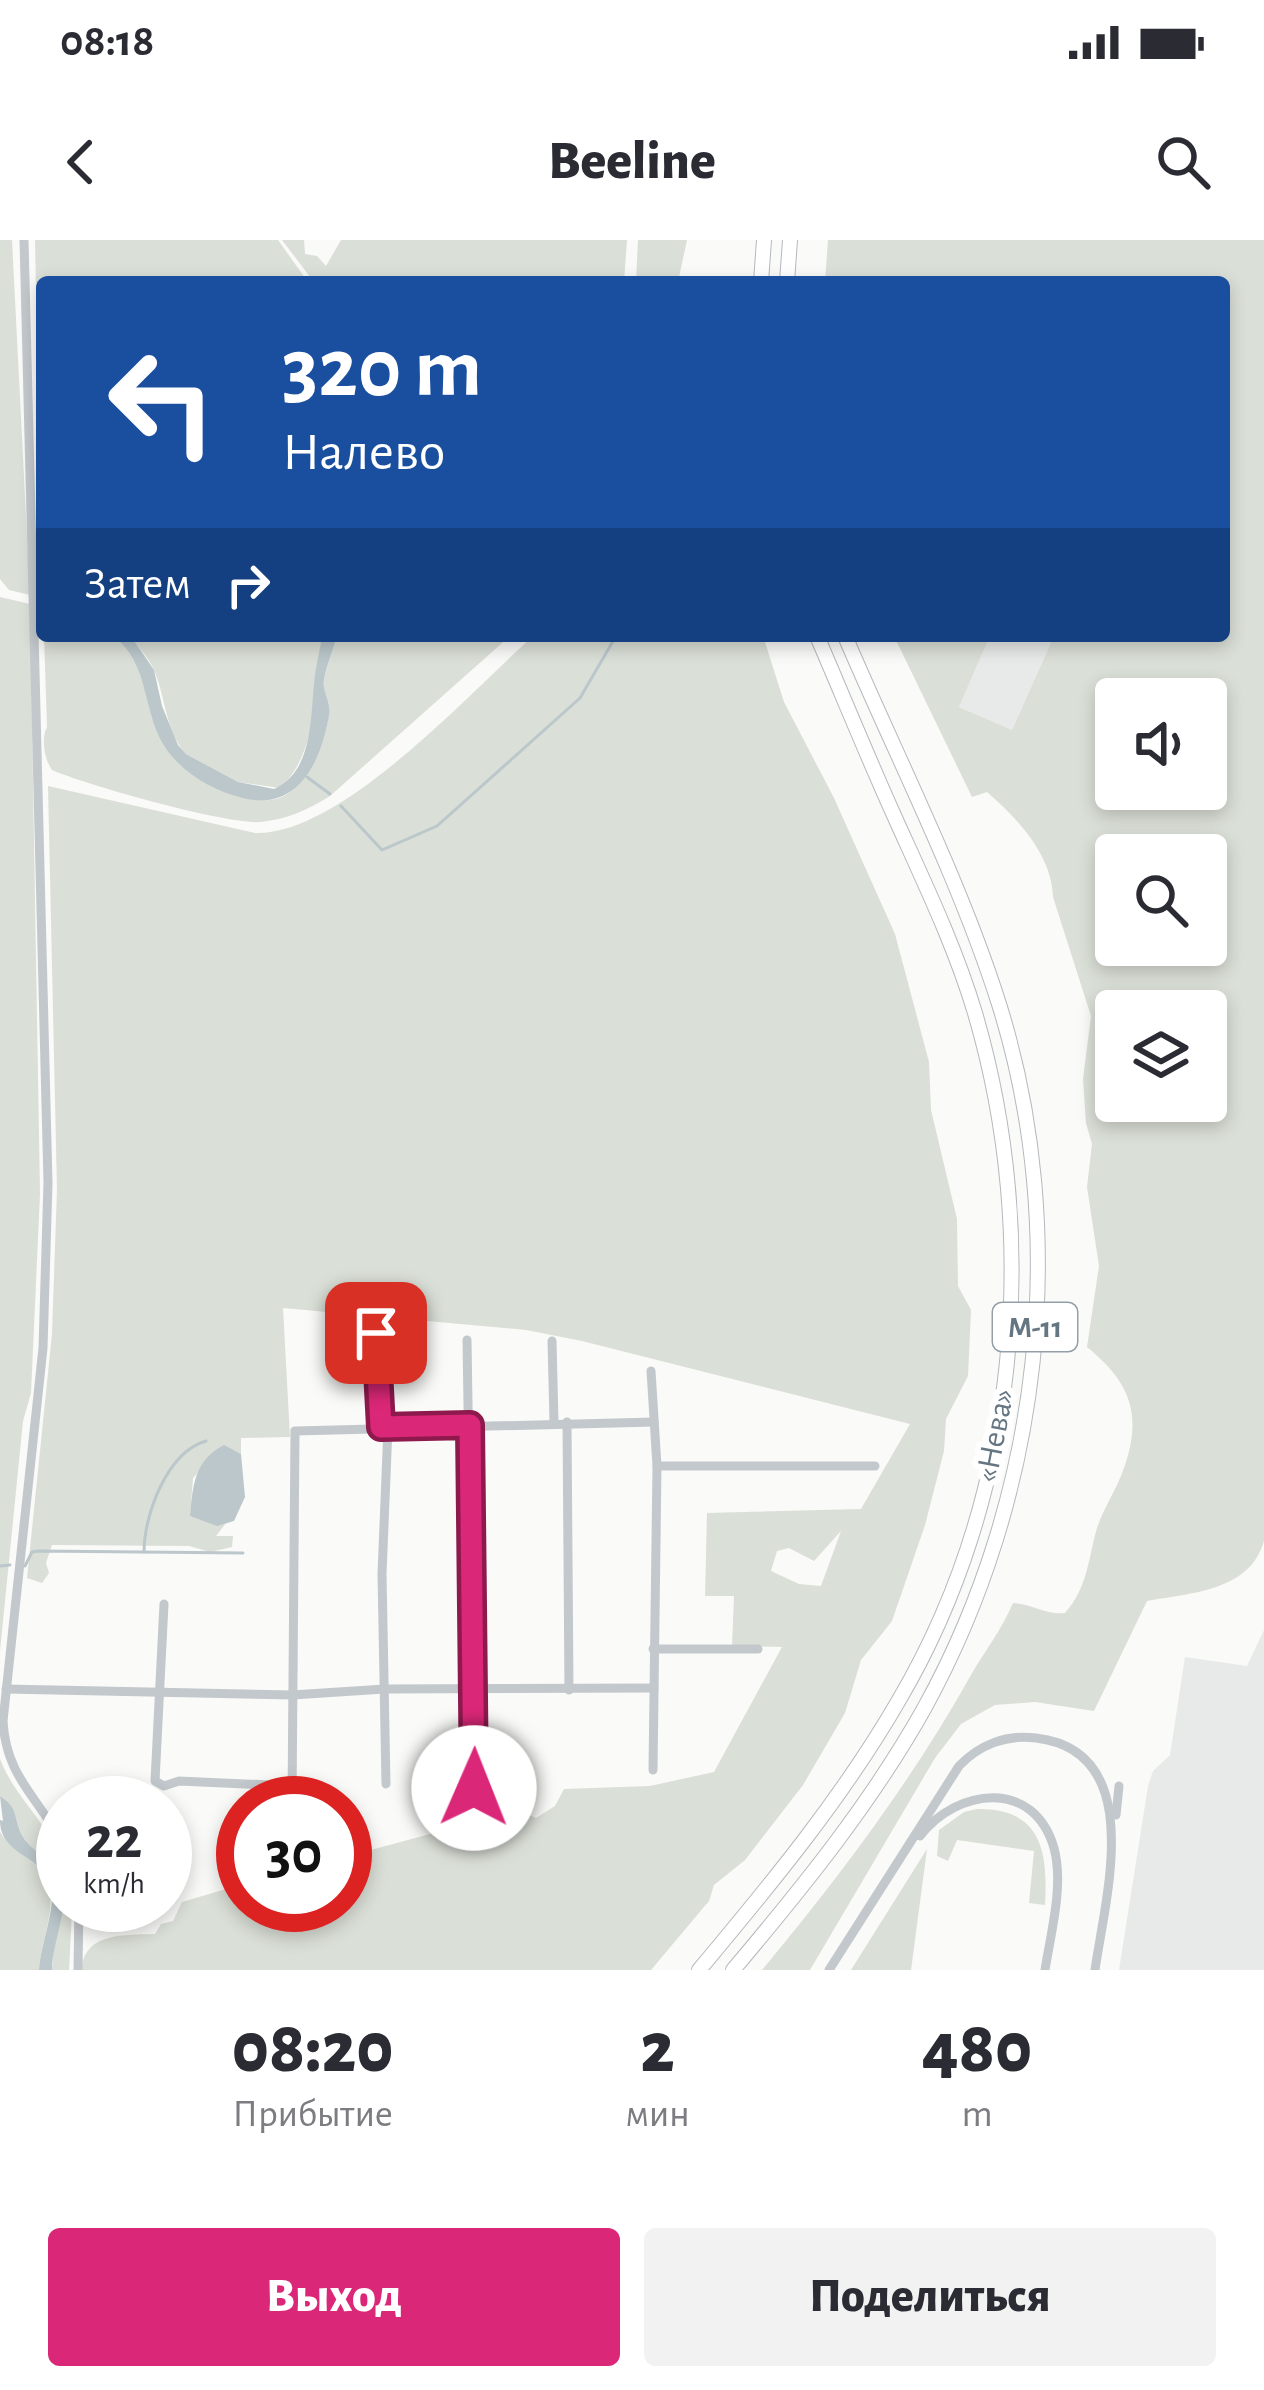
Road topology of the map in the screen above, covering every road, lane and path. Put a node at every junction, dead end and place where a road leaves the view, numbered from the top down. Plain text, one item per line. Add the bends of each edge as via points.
1 (23, 240) edge
2 (764, 240) edge
3 (790, 240) edge
4 (761, 276) edge
5 (788, 276) edge
6 (36, 619) edge
7 (37, 642) edge
8 (820, 642) edge
9 (847, 642) edge
10 (376, 1333) dead end
11 (467, 1340) dead end
12 (552, 1341) dead end
13 (651, 1371) dead end
14 (567, 1422) junction
15 (654, 1422) junction
16 (554, 1423) junction
17 (470, 1425) junction
18 (384, 1427) junction
19 (657, 1466) junction
20 (875, 1466) dead end
21 (164, 1604) dead end
22 (653, 1649) junction
23 (758, 1649) dead end
24 (654, 1688) junction
25 (6, 1689) junction
26 (386, 1689) junction
27 (475, 1690) junction
28 (568, 1690) junction
29 (162, 1692) junction
30 (292, 1695) junction
31 (653, 1770) dead end
32 (291, 1776) edge
33 (216, 1783) edge
34 (386, 1784) dead end
35 (1119, 1786) dead end
36 (474, 1788) dead end
37 (36, 1806) edge
38 (1113, 1838) junction
39 (892, 1874) junction
40 (79, 1932) edge
41 (78, 1970) edge
42 (699, 1970) edge
43 (733, 1970) edge
44 (833, 1970) edge
45 (1046, 1970) edge
46 (1095, 1970) edge

1 - 6 street
2 - 4 highway
3 - 5 highway
7 - 25 street via 46,1273
8 - 42 highway, «Нева» / М-11 via 951,940 975,1015 1006,1174 1013,1294 983,1491 937,1624 854,1773
9 - 43 highway, «Нева» / М-11 via 976,934 1000,1009 1033,1176 1034,1351 1008,1499 961,1636 876,1787
10 - 18 street
11 - 17 street
12 - 16 street
13 - 15 street
14 - 15 street
14 - 16 street
14 - 28 street
15 - 19 street
16 - 17 street
17 - 18 street
17 - 27 street
18 - 26 street
18 - 30 street via 295,1431
19 - 20 street
19 - 22 street
21 - 29 street
22 - 23 street
22 - 24 street
24 - 28 street
24 - 31 street
25 - 29 street
25 - 37 street via 8,1757
26 - 27 street
26 - 30 street
26 - 34 street
27 - 28 street
27 - 36 street
29 - 30 street
29 - 33 street via 155,1781
30 - 32 street
35 - 38 street
38 - 39 street via 1109,1801 1076,1754 1054,1742 1009,1738 966,1758
38 - 46 street
39 - 44 street
39 - 45 street via 953,1806 994,1797 1024,1808 1046,1830 1056,1860
40 - 41 street

